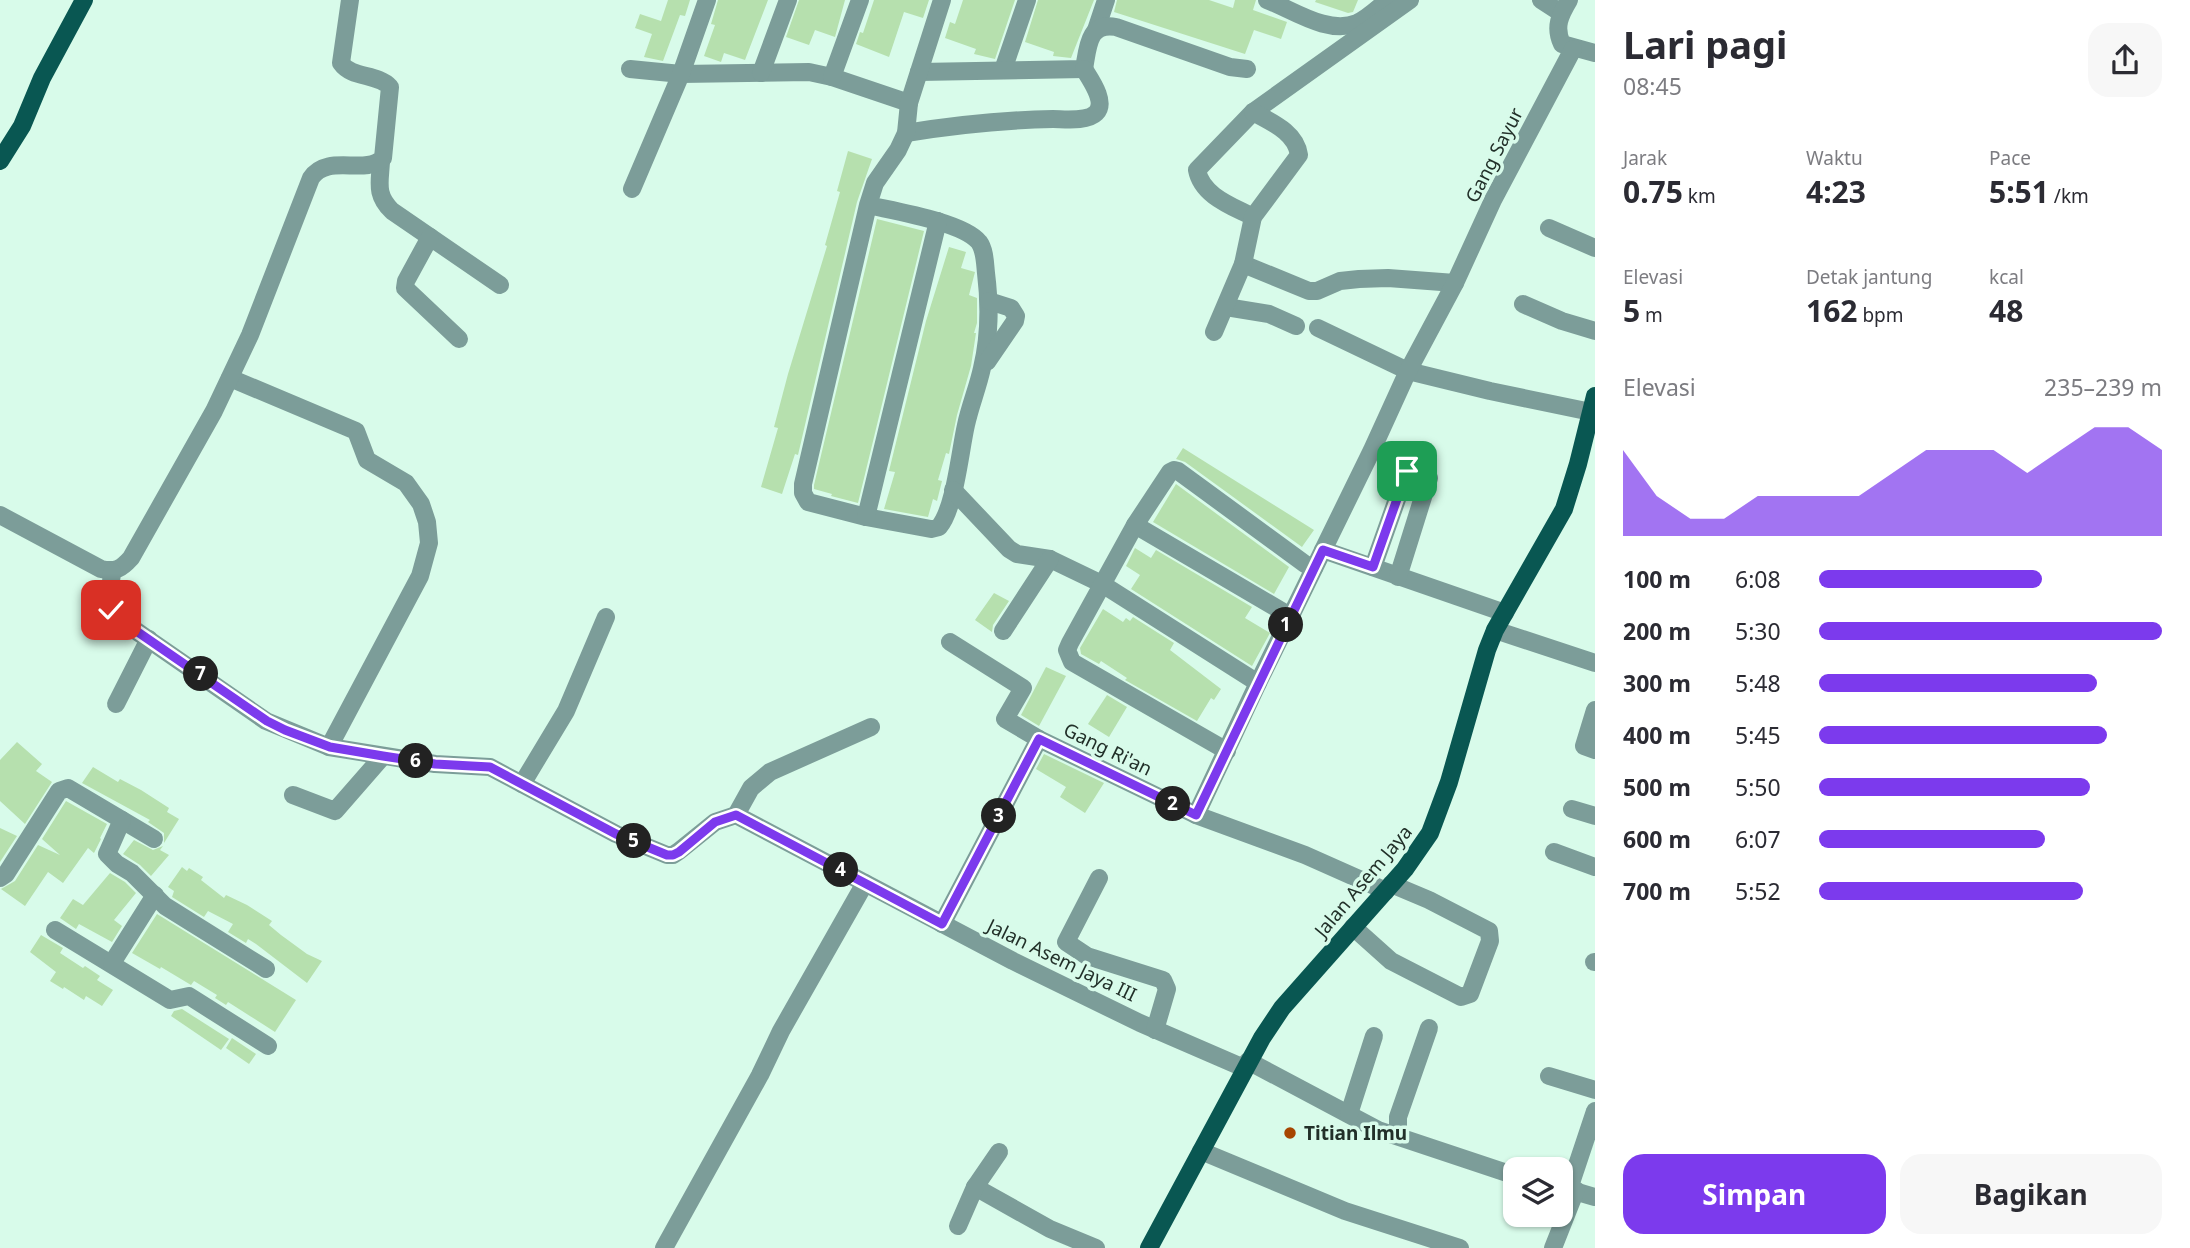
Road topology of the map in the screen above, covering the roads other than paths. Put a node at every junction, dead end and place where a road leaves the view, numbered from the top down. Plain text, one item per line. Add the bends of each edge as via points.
1 (84, 0) edge
2 (350, 0) edge
3 (707, 0) edge
4 (788, 0) edge
5 (860, 0) edge
6 (943, 0) edge
7 (1027, 0) edge
8 (1106, 0) edge
9 (1267, 0) edge
10 (1388, 0) edge
11 (1410, 0) edge
12 (1541, 0) edge
13 (1565, 6) edge
14 (1097, 30) junction
15 (1568, 46) junction
16 (1595, 53) edge
17 (630, 69) dead end
18 (1084, 69) junction
19 (1247, 69) dead end
20 (1003, 70) junction
21 (919, 72) junction
22 (761, 73) junction
23 (681, 74) junction
24 (832, 77) junction
25 (909, 103) junction
26 (1252, 112) junction
27 (906, 133) junction
28 (0, 161) edge
29 (381, 161) junction
30 (632, 189) dead end
31 (868, 205) junction
32 (1253, 217) junction
33 (937, 221) junction
34 (1549, 228) dead end
35 (430, 237) junction
36 (1595, 248) edge
37 (1243, 264) junction
38 (1455, 283) junction
39 (500, 285) dead end
40 (989, 301) junction
41 (1523, 304) dead end
42 (1226, 307) junction
43 (1296, 326) dead end
44 (1318, 328) dead end
45 (1595, 331) edge
46 (1214, 332) dead end
47 (459, 339) dead end
48 (981, 371) junction
49 (1408, 371) junction
50 (230, 378) junction
51 (1593, 404) edge
52 (953, 490) junction
53 (0, 515) edge
54 (866, 517) junction
55 (1135, 525) junction
56 (1323, 550) junction
57 (1050, 559) junction
58 (1309, 566) junction
59 (1373, 567) junction
60 (113, 572) junction
61 (1398, 577) junction
62 (1102, 584) junction
63 (1505, 613) junction
64 (1285, 614) junction
65 (606, 617) dead end
66 (1495, 630) junction
67 (1003, 631) dead end
68 (149, 639) junction
69 (950, 642) dead end
70 (1595, 663) edge
71 (1258, 683) junction
72 (116, 704) dead end
73 (1595, 710) edge
74 (871, 727) dead end
75 (1039, 739) junction
76 (330, 747) junction
77 (1595, 750) edge
78 (1227, 751) junction
79 (383, 756) junction
80 (522, 784) junction
81 (293, 794) dead end
82 (1572, 809) dead end
83 (736, 815) junction
84 (1196, 815) junction
85 (1595, 816) edge
86 (122, 820) junction
87 (154, 839) dead end
88 (1554, 852) dead end
89 (1595, 867) edge
90 (0, 878) edge
91 (1099, 878) dead end
92 (865, 883) junction
93 (1388, 888) junction
94 (155, 895) junction
95 (942, 924) junction
96 (1353, 928) junction
97 (55, 930) dead end
98 (113, 963) junction
99 (266, 969) dead end
100 (1429, 1028) dead end
101 (1155, 1030) junction
102 (1374, 1036) dead end
103 (268, 1046) dead end
104 (1246, 1065) junction
105 (1549, 1076) dead end
106 (1595, 1090) edge
107 (1595, 1111) edge
108 (1349, 1114) junction
109 (1398, 1136) junction
110 (999, 1152) dead end
111 (1201, 1152) junction
112 (1503, 1171) edge
113 (1573, 1177) edge
114 (975, 1187) junction
115 (1573, 1190) edge
116 (1595, 1197) edge
117 (958, 1226) dead end
118 (1559, 1227) edge
119 (664, 1248) edge
120 (1096, 1248) edge
121 (1150, 1248) edge
122 (1460, 1248) edge
123 (1553, 1248) edge

1 - 28 main road
2 - 29 street via 341,64 390,87
3 - 23 street
4 - 22 street
5 - 24 street
6 - 21 street
7 - 20 street
8 - 14 street
9 - 10 street via 1319,22 1345,27 1358,23
11 - 26 street
12 - 13 street
13 - 15 street via 1557,25 1558,35
14 - 18 street via 1089,41
14 - 19 street via 1105,25 1116,27
15 - 16 street
15 - 38 street, Gang Sayur
17 - 23 street
18 - 20 street
18 - 27 street via 1100,101 1092,116
20 - 21 street
21 - 25 street
22 - 23 street
22 - 24 street via 809,72
23 - 30 street
24 - 25 street
25 - 27 street
26 - 32 street via 1283,129 1298,146 1299,155
26 - 32 street via 1197,170 1211,194
27 - 31 street via 875,183
29 - 35 street via 382,201
29 - 50 street via 316,170
31 - 33 street
31 - 54 street via 803,484 808,502
32 - 37 street
33 - 40 street via 980,243
33 - 54 street
34 - 36 street
35 - 39 street
35 - 47 street via 405,288
37 - 38 street via 1309,291 1359,279
37 - 42 street
38 - 49 street, Gang Sayur
40 - 48 street
40 - 48 street via 1011,308 1016,316
41 - 45 street
42 - 43 street via 1269,314
42 - 46 street
44 - 49 street
48 - 52 street
49 - 51 street
49 - 56 street, Gang Sayur
50 - 60 street via 131,558
50 - 76 street via 356,430 367,460 405,483 421,504 427,522 429,543 420,576
51 - 63 main road, Jalan Asem Jaya via 1564,509
52 - 54 street via 939,527 926,529
52 - 57 street via 1009,549
53 - 60 street
55 - 58 street via 1170,472 1178,471
55 - 62 street
55 - 64 street
56 - 58 street, Gang Sayur
56 - 59 street
57 - 62 street
57 - 67 street
58 - 64 street, Gang Sayur
59 - 61 street
59 - 61 street via 1407,471 1412,467 1426,472 1429,478
60 - 68 street via 111,610
61 - 63 street
62 - 71 street
62 - 78 street via 1067,650 1072,662
63 - 66 main road, Jalan Asem Jaya
64 - 71 street, Gang Sayur
65 - 80 street via 566,711
66 - 70 street
66 - 93 main road, Jalan Asem Jaya via 1441,808 1418,852
68 - 72 street
68 - 76 street via 267,721
69 - 75 street, Gang Ri'an via 1023,688 1005,719
71 - 78 street, Gang Sayur
73 - 77 street via 1584,746
74 - 83 street via 770,772 751,788
75 - 84 street, Gang Ri'an
75 - 95 street
76 - 79 street
78 - 84 street, Gang Sayur
79 - 80 street via 490,767
79 - 81 street via 335,811
80 - 83 street via 616,834 667,855 679,852 715,822
82 - 85 street
83 - 92 street, Jalan Asem Jaya III
84 - 93 street, Gang Ri'an
86 - 87 street
86 - 90 street via 64,789
86 - 94 street via 107,854
88 - 89 street
91 - 101 street via 1066,942 1087,956 1163,980 1167,989
92 - 95 street, Jalan Asem Jaya III
92 - 119 street
93 - 96 main road, Jalan Asem Jaya
93 - 96 street, Gang Ri'an via 1429,900 1489,931 1490,941 1469,994 1461,997 1391,961
94 - 98 street
94 - 99 street via 165,906
95 - 101 street, Jalan Asem Jaya III
96 - 104 main road, Jalan Asem Jaya via 1282,1009
97 - 98 street
98 - 103 street via 170,1000 189,996
100 - 109 street via 1398,1117
101 - 104 street, Jalan Asem Jaya III
102 - 108 street
104 - 108 street, Jalan Asem Jaya III
104 - 111 main road, Jalan Asem Jaya
105 - 106 street
107 - 113 street
108 - 109 street, Jalan Asem Jaya III
109 - 112 street, Jalan Asem Jaya III
110 - 114 street
111 - 121 main road, Jalan Asem Jaya
111 - 122 street via 1345,1211
114 - 117 street
114 - 120 street via 1050,1229
115 - 116 street
118 - 123 street

